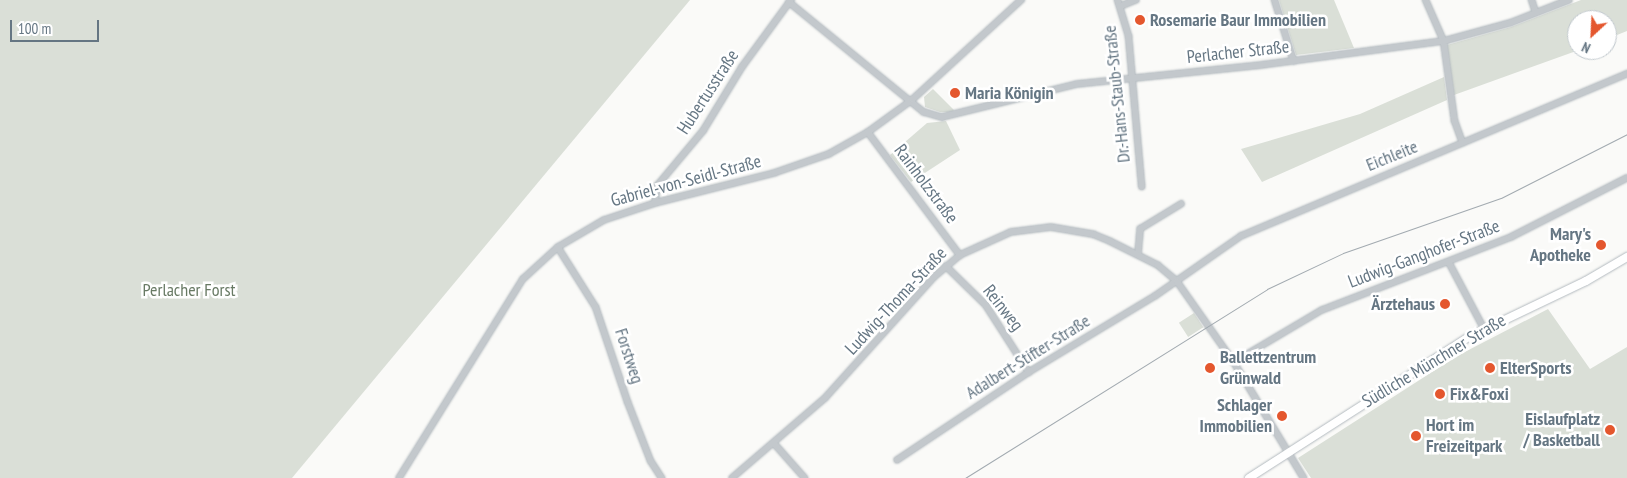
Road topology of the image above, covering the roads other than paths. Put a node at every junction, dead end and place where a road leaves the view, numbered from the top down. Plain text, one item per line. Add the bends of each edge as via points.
1 (1021, 0) edge
2 (1118, 0) edge
3 (1136, 0) edge
4 (1275, 0) edge
5 (1426, 0) edge
6 (1532, 0) edge
7 (1569, 0) edge
8 (790, 1) edge
9 (1121, 6) junction
10 (1536, 12) junction
11 (1444, 41) junction
12 (1294, 61) junction
13 (1627, 74) edge
14 (1133, 76) junction
15 (912, 100) junction
16 (868, 132) junction
17 (1463, 143) junction
18 (1627, 178) edge
19 (1142, 186) dead end
20 (655, 203) junction
21 (1181, 204) dead end
22 (558, 247) junction
23 (1138, 254) junction
24 (960, 255) junction
25 (1627, 257) edge
26 (1449, 262) junction
27 (946, 266) junction
28 (1177, 281) junction
29 (1484, 328) junction
30 (1234, 362) junction
31 (1029, 372) junction
32 (775, 444) junction
33 (1288, 451) junction
34 (897, 460) dead end
35 (400, 478) edge
36 (662, 478) edge
37 (732, 478) edge
38 (805, 478) edge
39 (1249, 478) edge
40 (1304, 478) edge

1 - 15 street, Gabriel-von-Seidl-Straße
2 - 9 street, Dr.-Hans-Staub-Straße
3 - 9 street
4 - 12 street
5 - 11 street
6 - 10 street
7 - 10 street, Perlacher Straße
8 - 15 street, Perlacher Straße
8 - 20 street, Hubertusstraße via 742,67 703,131 658,186
9 - 14 street, Dr.-Hans-Staub-Straße via 1129,36
10 - 11 street, Perlacher Straße via 1510,23
11 - 12 street, Perlacher Straße
11 - 17 street via 1455,120
12 - 14 street, Perlacher Straße
13 - 17 street, Eichleite
14 - 15 street, Perlacher Straße via 1039,91 942,117 930,115
14 - 19 street, Dr.-Hans-Staub-Straße
15 - 16 street, Gabriel-von-Seidl-Straße
16 - 20 street, Gabriel-von-Seidl-Straße via 829,154 802,164
16 - 24 street, Rainholzstraße
17 - 28 street, Eichleite via 1241,236
18 - 26 street, Ludwig-Ganghofer-Straße via 1534,227
20 - 22 street, Gabriel-von-Seidl-Straße via 604,220
21 - 23 street via 1140,230
22 - 35 street, Gabriel-von-Seidl-Straße via 523,279
22 - 36 street, Forstweg via 596,307 628,402 651,460
23 - 24 street, Ludwig-Thoma-Straße via 1093,234 1052,228 1010,232
23 - 28 street, Ludwig-Thoma-Straße
24 - 27 street, Ludwig-Thoma-Straße
25 - 29 main road, Südliche Münchner Straße via 1568,290
26 - 29 street
26 - 30 street, Ludwig-Ganghofer-Straße via 1322,310
27 - 31 street, Reinweg via 986,305
27 - 32 street, Ludwig-Thoma-Straße via 825,398
28 - 30 street, Ludwig-Thoma-Straße
28 - 31 street, Adalbert-Stifter-Straße
29 - 33 main road, Südliche Münchner Straße
30 - 33 street, Ludwig-Thoma-Straße
31 - 34 street, Adalbert-Stifter-Straße
32 - 37 street, Ludwig-Thoma-Straße
32 - 38 street
33 - 39 main road, Südliche Münchner Straße
33 - 40 street, Ludwig-Thoma-Straße

